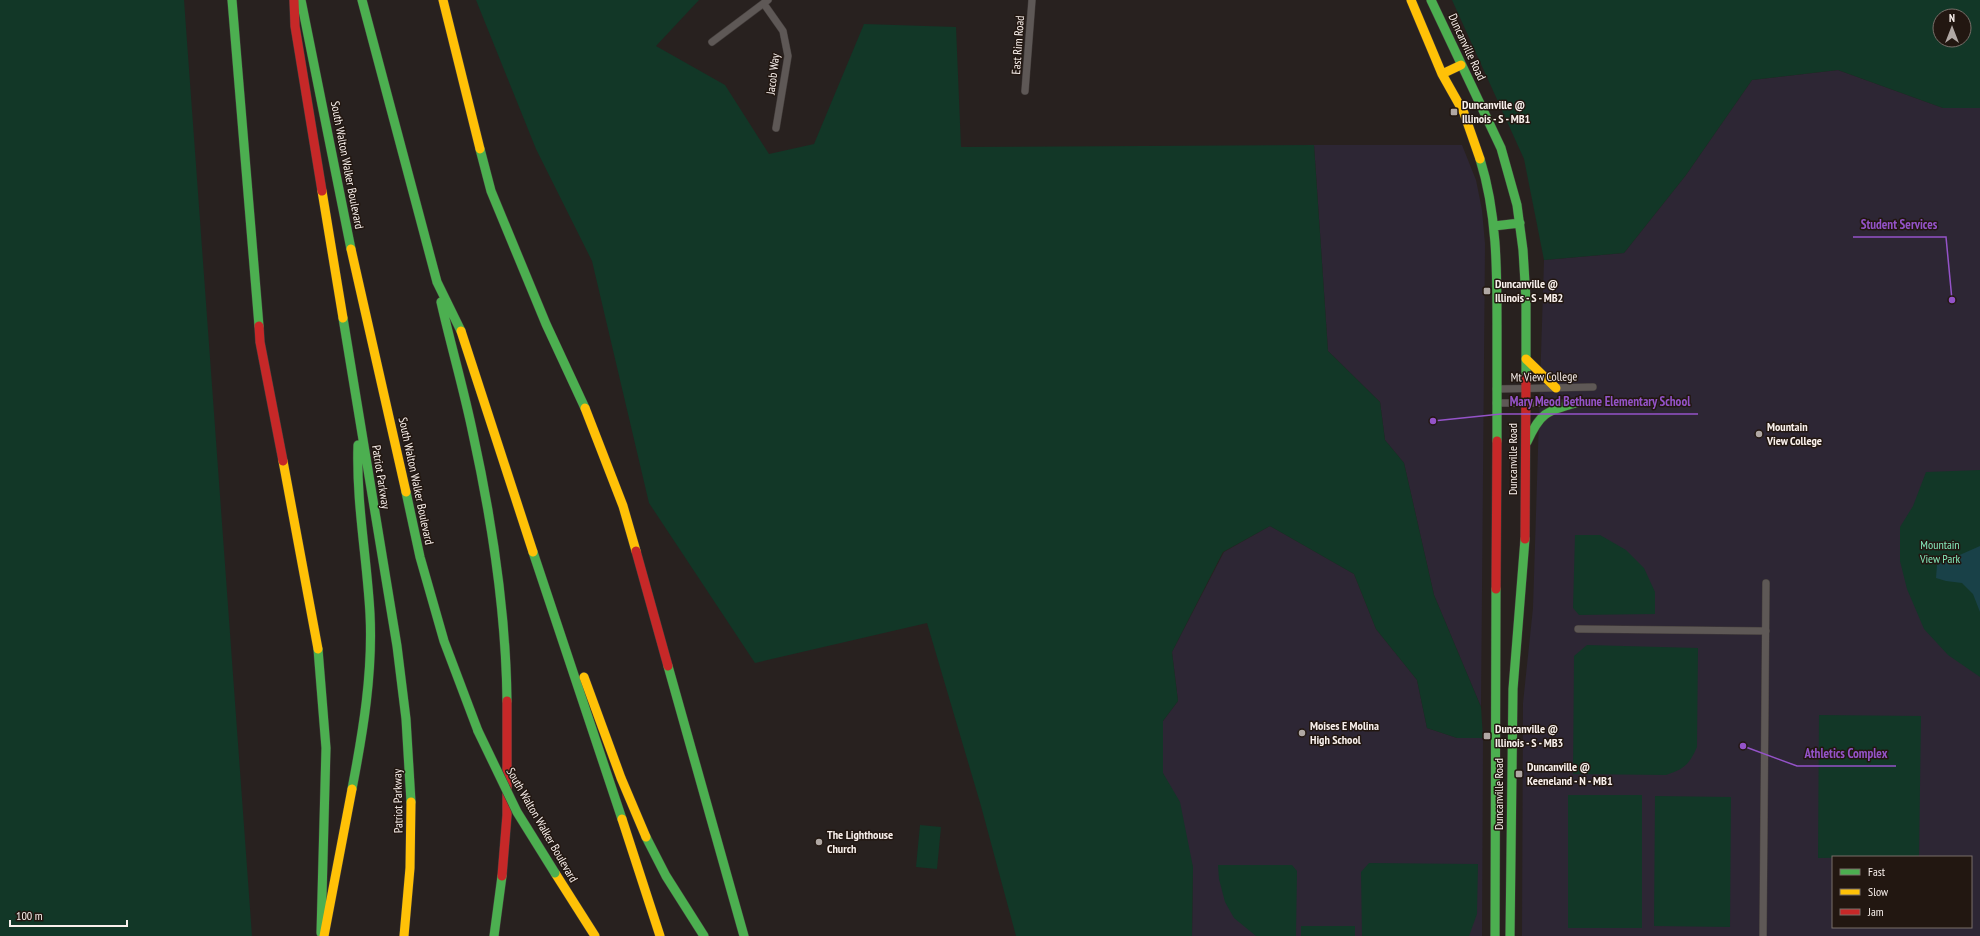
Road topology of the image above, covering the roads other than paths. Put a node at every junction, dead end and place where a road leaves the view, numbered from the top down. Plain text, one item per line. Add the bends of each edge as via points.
1 (232, 0) edge
2 (294, 0) edge
3 (301, 0) edge
4 (362, 0) edge
5 (443, 0) edge
6 (1032, 0) edge
7 (1411, 0) edge
8 (1431, 0) edge
9 (766, 2) edge
10 (712, 42) dead end
11 (1461, 64) junction
12 (1442, 74) junction
13 (1025, 91) dead end
14 (776, 128) dead end
15 (1520, 222) junction
16 (1494, 226) junction
17 (437, 282) junction
18 (1526, 359) junction
19 (1593, 387) dead end
20 (1556, 388) junction
21 (1496, 389) junction
22 (1525, 389) junction
23 (1496, 403) junction
24 (1576, 403) junction
25 (1592, 403) dead end
26 (1525, 404) junction
27 (360, 421) junction
28 (1525, 445) junction
29 (1766, 583) dead end
30 (550, 603) junction
31 (1578, 629) dead end
32 (1766, 631) junction
33 (321, 936) edge
34 (324, 936) edge
35 (404, 936) edge
36 (494, 936) edge
37 (595, 936) edge
38 (660, 936) edge
39 (704, 936) edge
40 (744, 936) edge
41 (1495, 936) edge
42 (1510, 936) edge
43 (1764, 936) edge

1 - 33 main road via 260,342 317,638 326,748
2 - 27 main road, Patriot Parkway via 295,26
3 - 37 main road, South Walton Walker Boulevard, bridge via 348,234 420,557 444,641 478,730 517,812
4 - 17 main road
5 - 40 main road via 491,191 546,324 578,391 624,506
6 - 13 street, East Rim Road
7 - 12 main road, Duncanville Road
8 - 11 main road, Duncanville Road
9 - 10 street
9 - 14 street, Jacob Way via 782,31 788,56
11 - 12 main road
11 - 15 main road, Duncanville Road via 1501,148 1512,181
12 - 16 main road, Duncanville Road via 1464,113 1476,144 1485,174
15 - 16 main road
15 - 18 main road, Duncanville Road via 1526,299
16 - 21 main road, Duncanville Road via 1497,278
17 - 30 main road via 460,329
17 - 36 main road via 488,507 497,566 507,676 507,820
18 - 20 main road
18 - 22 main road, Duncanville Road
19 - 20 street, Mt View College
20 - 22 street, Mt View College
21 - 22 street, Mt View College
21 - 23 main road, Duncanville Road
22 - 26 main road, Duncanville Road
23 - 26 street
23 - 41 main road, Duncanville Road
24 - 25 street
24 - 26 street
24 - 28 main road via 1553,409 1536,422
26 - 28 main road, Duncanville Road
27 - 34 main road via 356,475 368,586 368,679 359,753
27 - 35 main road, Patriot Parkway via 396,643 409,756 412,812
28 - 42 main road, Duncanville Road via 1524,562 1512,695
29 - 32 street
30 - 38 main road
30 - 39 main road via 574,650 616,769 634,810 658,860
31 - 32 street
32 - 43 street

